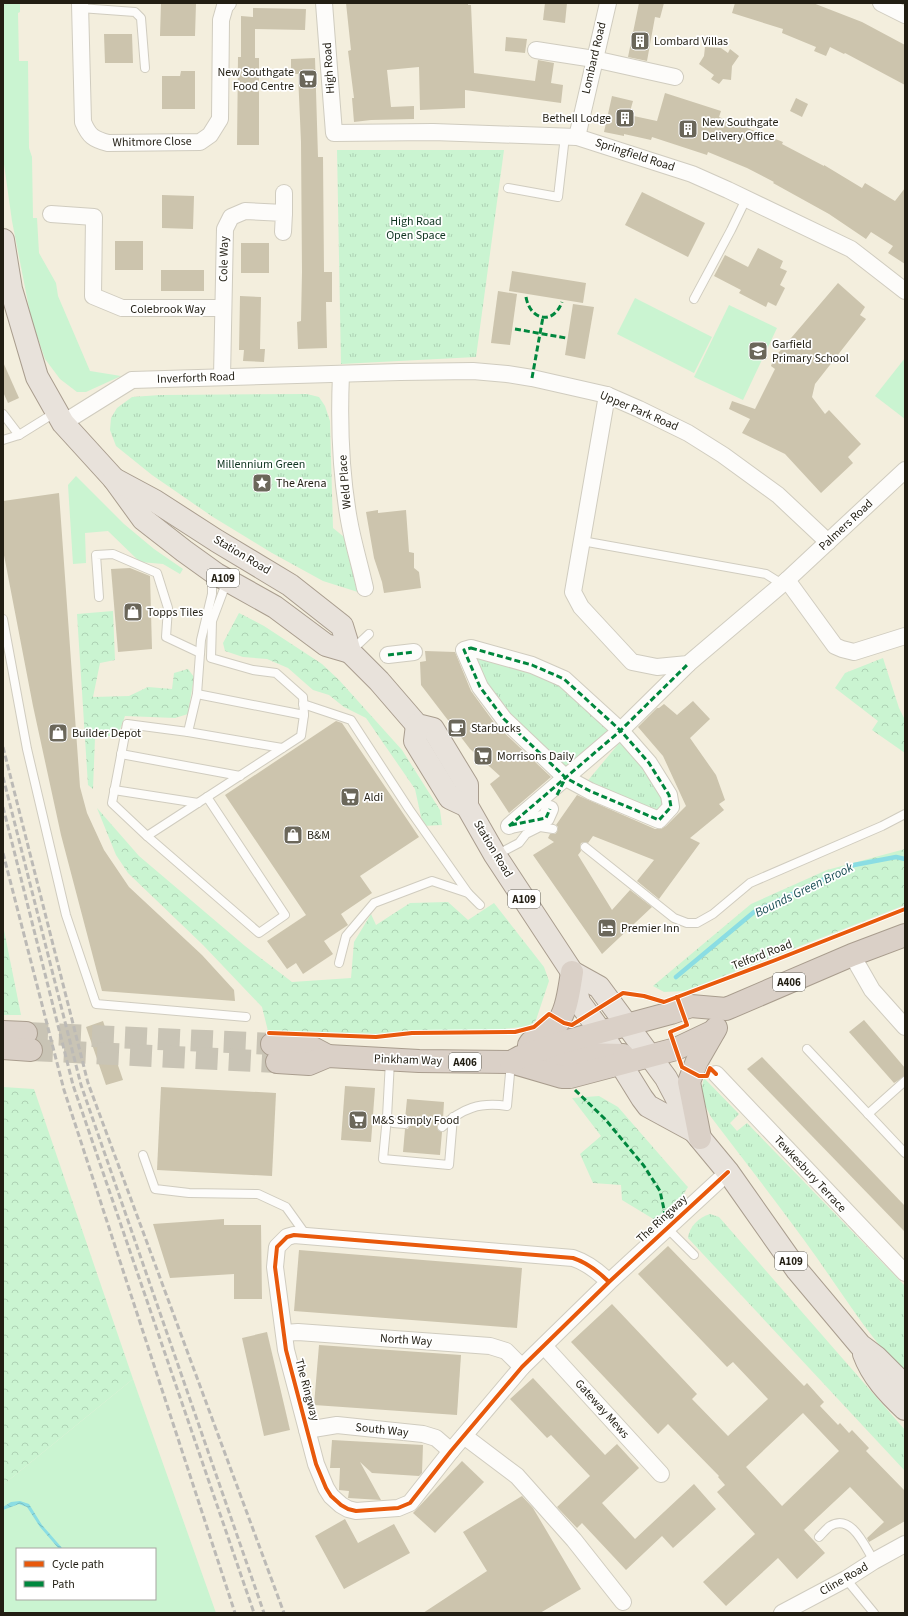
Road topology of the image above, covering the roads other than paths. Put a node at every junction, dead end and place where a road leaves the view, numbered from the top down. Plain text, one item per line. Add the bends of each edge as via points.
1 (228, 3) edge
2 (324, 3) edge
3 (608, 3) edge
4 (881, 3) edge
5 (80, 6) joint
6 (905, 15) edge
7 (536, 50) dead end
8 (594, 59) junction
9 (145, 68) dead end
10 (675, 77) dead end
11 (334, 133) joint
12 (571, 136) junction
13 (508, 188) dead end
14 (284, 193) dead end
15 (746, 199) junction
16 (284, 212) junction
17 (51, 214) dead end
18 (283, 232) dead end
19 (3, 240) edge
20 (905, 291) edge
21 (694, 298) dead end
22 (223, 308) junction
23 (342, 374) junction
24 (222, 377) junction
25 (607, 396) junction
26 (3, 414) edge
27 (60, 418) junction
28 (19, 435) junction
29 (3, 440) edge
30 (905, 470) edge
31 (114, 479) junction
32 (217, 541) junction
33 (582, 541) junction
34 (828, 542) junction
35 (222, 577) junction
36 (785, 582) junction
37 (365, 588) dead end
38 (99, 597) dead end
39 (3, 619) edge
40 (369, 634) dead end
41 (905, 636) edge
42 (350, 652) junction
43 (414, 652) dead end
44 (200, 653) junction
45 (388, 655) dead end
46 (688, 664) junction
47 (197, 694) junction
48 (303, 704) junction
49 (304, 715) junction
50 (621, 731) junction
51 (188, 732) junction
52 (282, 748) junction
53 (121, 754) junction
54 (240, 776) junction
55 (566, 778) junction
56 (114, 790) junction
57 (207, 797) junction
58 (198, 803) junction
59 (905, 814) edge
60 (553, 829) dead end
61 (147, 836) junction
62 (585, 847) dead end
63 (495, 855) junction
64 (468, 893) junction
65 (480, 906) dead end
66 (905, 935) edge
67 (852, 955) junction
68 (339, 963) dead end
69 (572, 972) junction
70 (726, 1009) junction
71 (246, 1017) dead end
72 (627, 1025) junction
73 (905, 1027) edge
74 (714, 1031) junction
75 (3, 1032) edge
76 (601, 1032) junction
77 (3, 1048) edge
78 (807, 1049) dead end
79 (275, 1053) tunnel mouth
80 (649, 1056) junction
81 (520, 1058) junction
82 (390, 1059) junction
83 (618, 1059) junction
84 (716, 1074) dead end
85 (905, 1081) edge
86 (868, 1114) junction
87 (387, 1117) junction
88 (453, 1117) junction
89 (405, 1124) dead end
90 (442, 1127) dead end
91 (697, 1134) junction
92 (905, 1153) edge
93 (144, 1155) dead end
94 (728, 1172) junction
95 (667, 1228) junction
96 (306, 1236) junction
97 (694, 1255) dead end
98 (905, 1274) edge
99 (609, 1282) junction
100 (284, 1333) junction
101 (860, 1345) junction
102 (544, 1346) junction
103 (522, 1367) junction
104 (905, 1386) edge
105 (905, 1409) edge
106 (307, 1430) junction
107 (464, 1436) junction
108 (451, 1451) junction
109 (661, 1474) dead end
110 (819, 1537) dead end
111 (905, 1544) edge
112 (874, 1561) junction
113 (846, 1579) junction
114 (623, 1602) dead end
115 (786, 1612) edge
116 (874, 1613) edge

1 - 5 street, Whitmore Close via 221,20 220,119 210,135 200,142 108,144 96,140 87,133 83,122
2 - 11 street, High Road
3 - 8 street, Lombard Road
4 - 6 street
5 - 9 lane via 135,12 141,18
7 - 8 street
8 - 10 street
8 - 12 street, Lombard Road
11 - 12 street, Springfield Road via 433,132
12 - 13 lane via 558,197
12 - 15 street, Springfield Road via 692,174
14 - 16 street
15 - 20 street, Springfield Road via 851,249
15 - 21 lane via 732,230
16 - 18 street
16 - 22 street, Cole Way via 244,211 231,217 225,229
17 - 22 street, Colebrook Way via 94,218 93,296 122,308
19 - 27 main road, Station Road / A109 via 11,289 33,363
22 - 24 street, Cole Way
23 - 24 street, Inverforth Road
23 - 25 street, Upper Park Road via 507,374
23 - 37 street, Weld Place via 340,397 346,498
24 - 27 street, Inverforth Road via 132,380
25 - 33 street
25 - 34 street, Upper Park Road via 688,433 723,455 778,494
26 - 28 lane
27 - 28 lane
27 - 31 main road, Station Road / A109
28 - 29 lane
30 - 34 street, Palmers Road
31 - 32 main road, Station Road / A109 via 155,501
31 - 35 main road, Station Road / A109 via 143,519
32 - 35 main road via 216,557 233,568
32 - 42 main road, Station Road / A109 via 290,585 342,626
33 - 36 lane via 766,574
33 - 46 street via 573,592 581,607 632,662 657,667
34 - 36 street, Palmers Road
35 - 42 main road, Station Road / A109 via 275,607 326,644
35 - 44 lane via 212,584
35 - 48 lane via 212,621 211,658 253,670 276,673 303,697
36 - 41 street via 835,646 854,652
36 - 46 street, Palmers Road
38 - 44 lane via 96,555 113,554 157,573 168,608 166,637
39 - 71 lane via 26,749 66,915 96,1004
40 - 42 lane
42 - 63 main road, Station Road / A109 via 417,725 433,729 467,785 467,806
43 - 45 street
44 - 47 lane
46 - 50 street, Palmers Road
47 - 49 lane
47 - 51 lane
48 - 49 lane
48 - 64 lane via 351,720 409,810
49 - 52 lane via 301,736
50 - 55 street, Palmers Road
50 - 55 street via 649,763 669,794 671,807 660,820 590,791
50 - 55 street via 564,679 532,664 471,648 464,650 480,687 504,719
51 - 52 lane
51 - 53 lane via 127,724
52 - 54 lane
53 - 54 lane
53 - 56 lane
54 - 57 lane
55 - 55 street, Palmers Road via 509,826 546,818
56 - 58 lane
56 - 61 lane via 112,802
57 - 58 lane
57 - 61 lane via 285,915 259,933
58 - 61 lane
59 - 62 lane via 750,883 713,914 697,923 687,923 674,918
60 - 63 lane via 540,827 526,834 519,843
63 - 69 main road, Station Road / A109
64 - 65 lane
64 - 68 lane via 432,880 374,903 346,936
66 - 67 highway, A406
67 - 70 highway, A406
67 - 73 street via 872,990
69 - 72 main road, Station Road / A109 via 599,987
69 - 76 main road, Station Road / A109 via 579,1002
69 - 81 highway via 567,1000 559,1019 552,1029 531,1042
70 - 72 highway, A406 via 691,1006
70 - 74 highway
72 - 76 highway, A406
72 - 80 main road, A109
74 - 80 highway via 676,1049
74 - 91 highway via 697,1061 690,1082
75 - 77 highway via 28,1041
76 - 81 highway, Pinkham Way / A406 via 556,1044
76 - 83 main road, A109
78 - 86 lane
79 - 82 highway, Pinkham Way / A406 via 308,1064 328,1056
80 - 83 highway
80 - 91 main road, A109 via 666,1078
81 - 82 highway, Pinkham Way / A406 via 419,1061
81 - 83 highway via 558,1058 578,1054
81 - 88 lane via 507,1106 479,1106
82 - 87 lane
83 - 91 main road, A109 via 648,1106
84 - 98 street, Tewkesbury Terrace
85 - 86 lane
86 - 92 lane
87 - 88 lane via 383,1160 449,1165
87 - 89 lane via 393,1123
88 - 90 lane
91 - 94 main road, A109
93 - 96 lane via 155,1189 189,1193 258,1194 286,1207
94 - 95 street, The Ringway
94 - 101 main road, A109 via 797,1270
95 - 97 lane
95 - 99 street, The Ringway
96 - 99 street, The Ringway via 573,1258 583,1261
96 - 100 street, The Ringway via 294,1234 277,1247 275,1267
99 - 102 street, The Ringway
100 - 103 street, North Way via 490,1346 506,1351
100 - 106 street, The Ringway
101 - 104 main road, A109
101 - 105 main road, A109 via 878,1381
102 - 103 street, The Ringway
102 - 109 street, Gateway Mews
103 - 107 street, The Ringway
106 - 108 street, South Way via 337,1424 423,1434 436,1438
106 - 108 street, The Ringway via 316,1464 326,1488 341,1505 356,1511 398,1508 410,1503
107 - 108 street, The Ringway
107 - 114 street via 517,1476 574,1540
110 - 112 lane via 830,1526 845,1524 853,1528
111 - 112 street, Cline Road
112 - 113 street, Cline Road
113 - 115 street, Cline Road
113 - 116 lane

